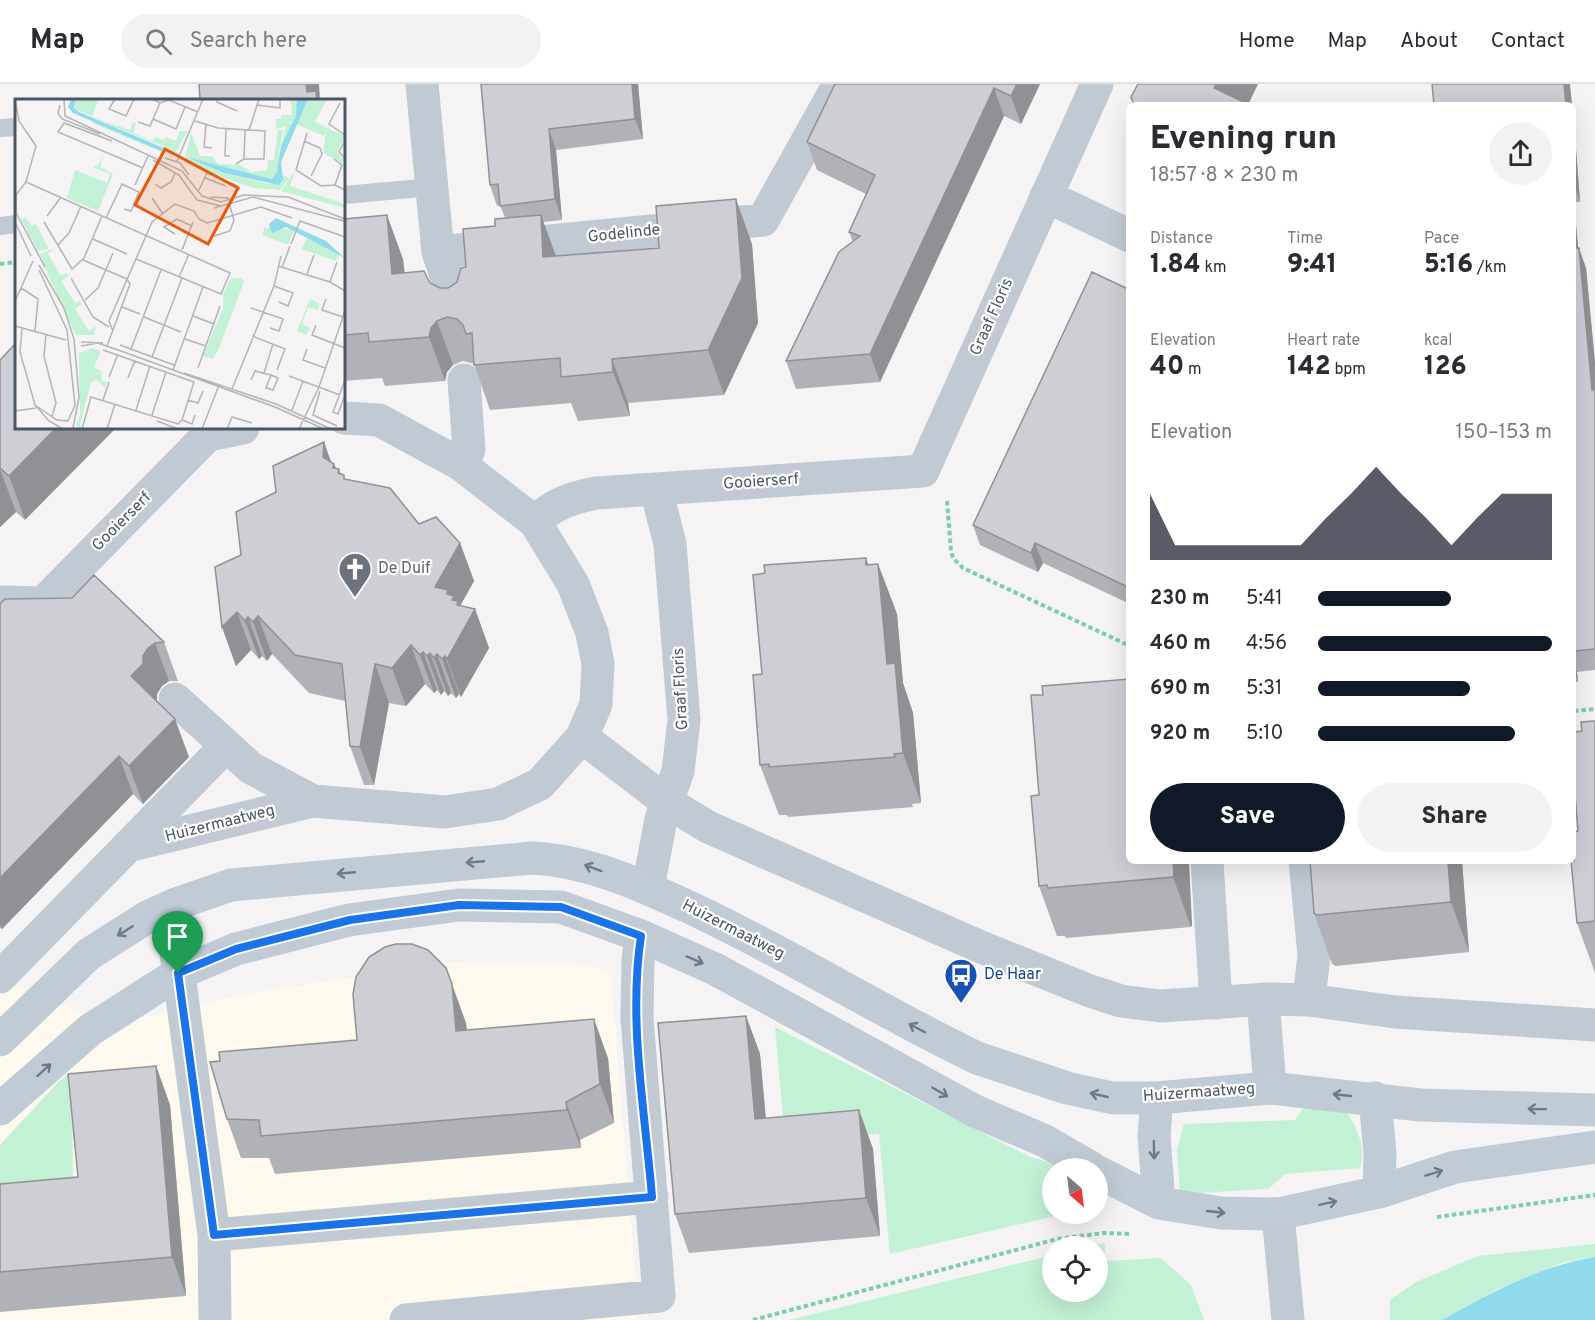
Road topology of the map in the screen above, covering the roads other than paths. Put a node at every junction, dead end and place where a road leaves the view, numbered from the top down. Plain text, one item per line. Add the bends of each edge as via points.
1 (422, 84) edge
2 (839, 84) edge
3 (1097, 84) edge
4 (15, 127) edge
5 (0, 128) edge
6 (432, 187) junction
7 (345, 195) edge
8 (1046, 196) junction
9 (15, 224) edge
10 (0, 226) edge
11 (1126, 234) edge
12 (438, 252) junction
13 (459, 314) edge
14 (464, 380) dead end
15 (345, 418) edge
16 (238, 429) edge
17 (460, 464) junction
18 (923, 471) joint
19 (656, 489) junction
20 (535, 522) junction
21 (0, 607) edge
22 (175, 699) dead end
23 (582, 737) junction
24 (226, 746) junction
25 (313, 801) junction
26 (667, 802) junction
27 (128, 846) junction
28 (1207, 864) edge
29 (1305, 864) edge
30 (648, 888) junction
31 (176, 903) junction
32 (641, 936) junction
33 (2, 970) edge
34 (178, 973) junction
35 (1263, 999) junction
36 (1309, 1000) junction
37 (1216, 1003) junction
38 (1595, 1025) edge
39 (0, 1040) edge
40 (1270, 1088) junction
41 (1157, 1098) junction
42 (1375, 1098) junction
43 (0, 1109) edge
44 (1595, 1110) edge
45 (1595, 1147) edge
46 (1075, 1158) edge
47 (1108, 1177) edge
48 (1378, 1192) junction
49 (652, 1197) junction
50 (1159, 1203) junction
51 (1278, 1214) junction
52 (214, 1235) junction
53 (215, 1320) edge
54 (406, 1320) edge
55 (1288, 1320) edge

1 - 6 street
2 - 12 street, Godelinde via 763,220
3 - 8 street, Graaf Floris
4 - 5 lane
6 - 7 lane
6 - 12 street
8 - 11 street
8 - 18 street, Graaf Floris
9 - 10 lane
12 - 13 street
14 - 17 street via 470,450
15 - 17 street via 379,420
16 - 21 street, Gooierserf via 208,435 43,603 4,602
17 - 20 street
18 - 19 street, Gooierserf
19 - 20 street, Gooierserf via 573,497
19 - 26 street, Graaf Floris via 669,544 683,691 683,744
20 - 23 street via 573,585 592,633 598,664 596,704
22 - 24 street, Huizermaatweg
23 - 25 street, Huizermaatweg via 540,784 498,804 445,812
23 - 26 street
24 - 25 street, Huizermaatweg via 251,768
24 - 27 street, Huizermaatweg
25 - 27 street, Huizermaatweg
26 - 30 street, Graaf Floris
26 - 37 street via 708,827 1090,991 1146,1005
27 - 33 street, Huizermaatweg
28 - 37 street
29 - 36 street via 1314,956
30 -> 31 main road, Huizermaatweg via 578,862 533,858 231,885
41 -> 30 main road, Huizermaatweg via 1113,1098 977,1058 740,931
31 - 34 street
31 -> 39 main road, Huizermaatweg via 89,954
32 - 34 main road via 561,907 459,905 350,920 236,949
32 -> 46 main road via 715,969 975,1111
32 - 49 street via 637,1018
43 -> 34 main road via 90,1030
34 - 52 street
35 - 36 street
35 - 37 street
35 - 40 street, Huizermaatweg
36 - 38 street via 1417,1014
40 - 41 main road, Huizermaatweg
42 -> 40 main road, Huizermaatweg
41 -> 50 main road via 1154,1136
44 -> 42 main road, Huizermaatweg via 1454,1107
42 - 48 main road via 1380,1154
48 -> 45 main road via 1455,1167
47 - 50 main road
51 -> 48 main road
49 - 52 street
49 - 54 street via 659,1296
50 -> 51 main road via 1221,1213
51 - 55 street
52 - 53 street

